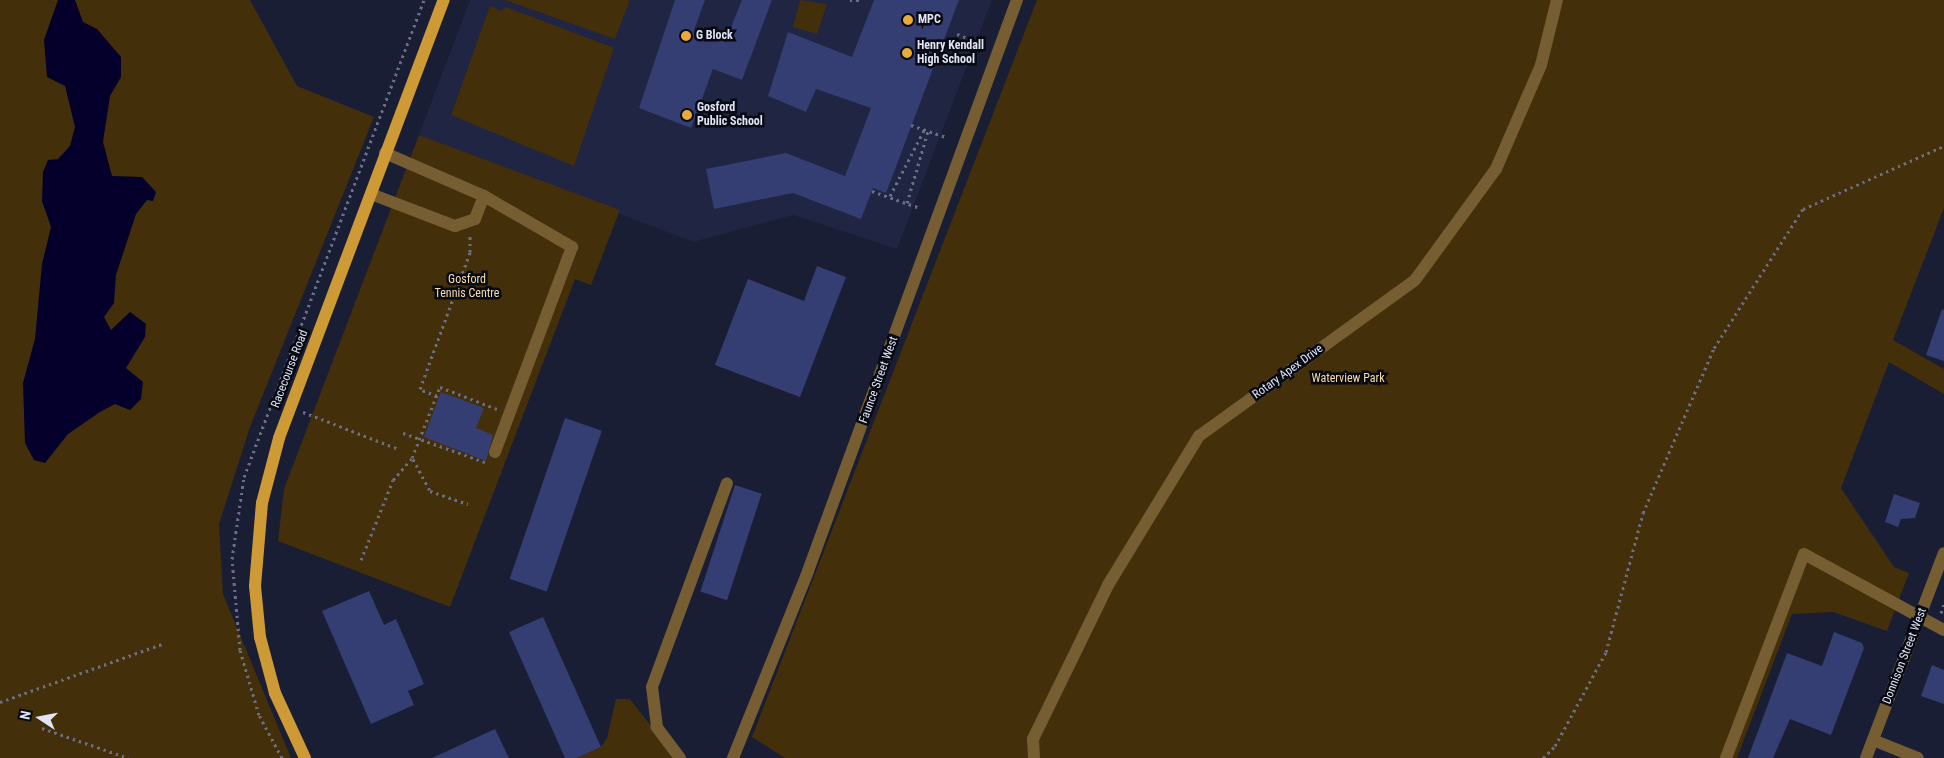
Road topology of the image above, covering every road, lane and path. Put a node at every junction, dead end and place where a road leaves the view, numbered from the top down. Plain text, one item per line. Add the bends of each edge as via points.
1 (424, 0) edge
2 (444, 0) edge
3 (850, 0) edge
4 (859, 0) edge
5 (1017, 0) edge
6 (1557, 0) edge
7 (957, 34) dead end
8 (981, 43) dead end
9 (911, 125) dead end
10 (926, 130) junction
11 (945, 138) dead end
12 (1944, 146) edge
13 (386, 153) junction
14 (872, 191) dead end
15 (371, 194) junction
16 (484, 196) junction
17 (890, 196) junction
18 (907, 203) junction
19 (920, 208) dead end
20 (341, 216) dead end
21 (468, 222) junction
22 (437, 396) junction
23 (290, 407) junction
24 (510, 413) junction
25 (403, 433) dead end
26 (419, 439) junction
27 (399, 450) dead end
28 (495, 452) joint
29 (412, 458) junction
30 (727, 483) dead end
31 (468, 504) dead end
32 (1944, 553) edge
33 (361, 560) dead end
34 (1944, 604) edge
35 (1944, 614) edge
36 (1919, 620) junction
37 (1944, 630) edge
38 (162, 644) dead end
39 (0, 702) edge
40 (42, 728) dead end
41 (1873, 740) junction
42 (128, 758) edge
43 (305, 758) edge
44 (680, 758) edge
45 (733, 758) edge
46 (1034, 758) edge
47 (1543, 758) edge
48 (1726, 758) edge
49 (1866, 758) edge
50 (1918, 758) edge

1 - 20 path
2 - 13 main road, Racecourse Road
3 - 4 path
5 - 45 street, Faunce Street West via 808,571
6 - 46 street, Rotary Apex Drive via 1541,65 1496,169 1415,280 1199,436 1108,585 1033,739
7 - 8 path
9 - 10 path
10 - 11 path
10 - 17 path
10 - 18 path
12 - 47 path via 1803,209 1714,348 1643,513 1606,652 1555,746
13 - 15 main road, Racecourse Road
13 - 16 street
14 - 17 path
15 - 21 street via 455,226
15 - 23 main road, Racecourse Road
16 - 21 street via 475,219
16 - 24 street via 572,247
17 - 18 path
18 - 19 path
21 - 22 path via 470,252 420,389
22 - 24 path via 440,387
22 - 26 path
23 - 27 path
23 - 43 main road, Racecourse Road via 262,503 255,586 266,666
24 - 28 street
25 - 26 path
26 - 28 path via 491,464
26 - 29 path
29 - 31 path via 430,491
29 - 33 path via 393,480
30 - 44 street via 652,687 657,727
32 - 36 street, Donnison Street West
34 - 35 path
36 - 37 street
36 - 41 street, Donnison Street West
36 - 48 street via 1804,554
38 - 39 path
40 - 42 path
41 - 49 street, Donnison Street West
41 - 50 street

